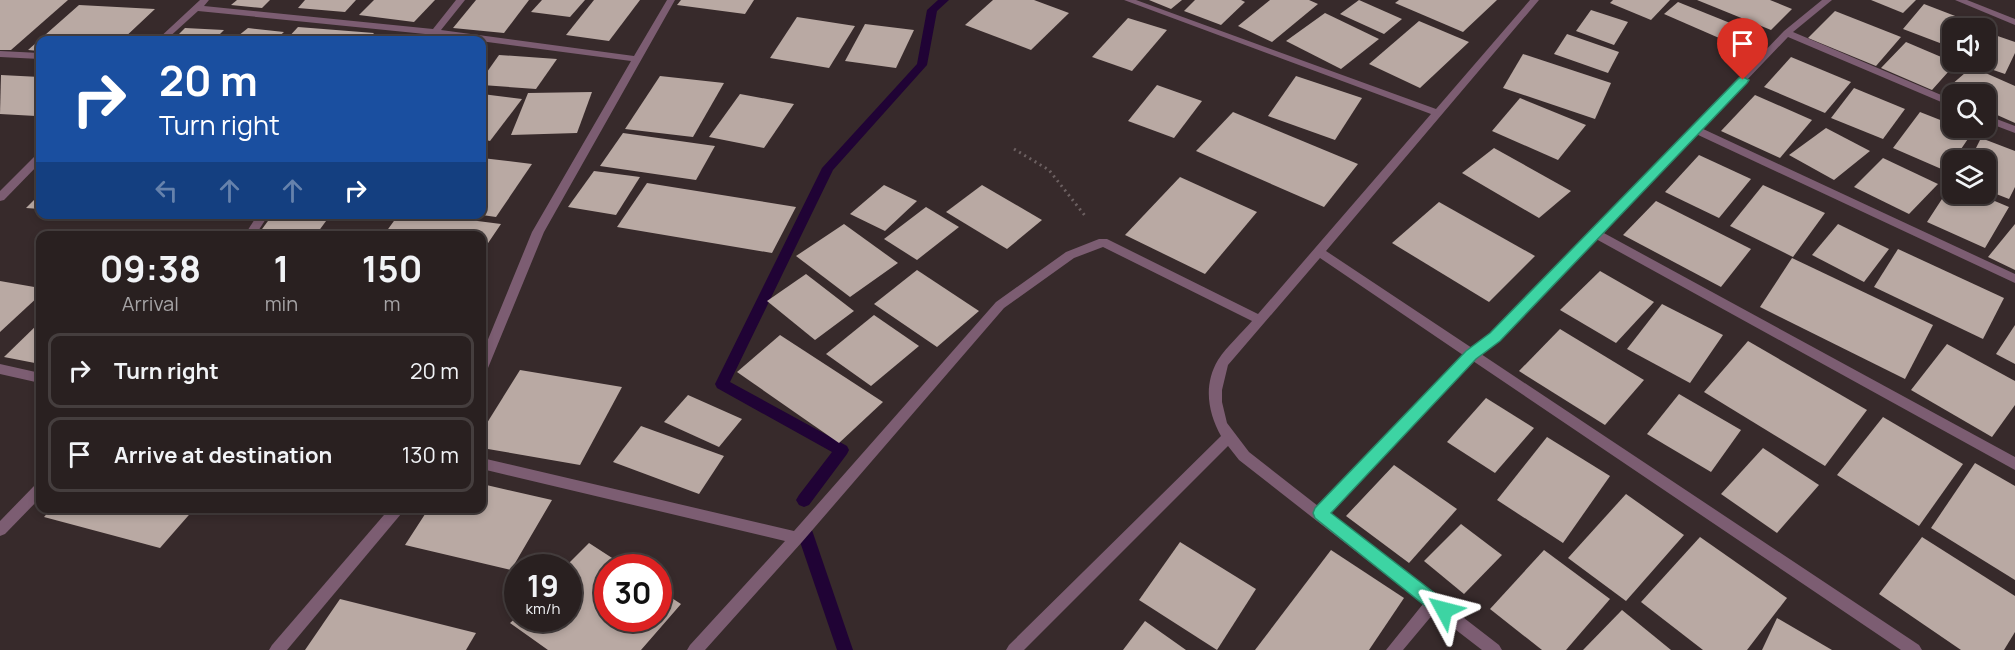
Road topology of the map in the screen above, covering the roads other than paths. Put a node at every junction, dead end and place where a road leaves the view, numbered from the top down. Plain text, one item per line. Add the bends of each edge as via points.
1 (205, 0) edge
2 (461, 0) edge
3 (671, 0) edge
4 (1128, 0) edge
5 (1828, 0) edge
6 (1959, 0) edge
7 (1531, 1) edge
8 (196, 8) junction
9 (2015, 21) edge
10 (408, 29) junction
11 (435, 32) junction
12 (1787, 33) junction
13 (165, 36) edge
14 (402, 36) edge
15 (465, 36) edge
16 (486, 39) edge
17 (0, 54) edge
18 (36, 56) edge
19 (637, 59) junction
20 (1942, 99) edge
21 (1438, 113) junction
22 (1996, 122) edge
23 (1696, 130) junction
24 (2015, 130) edge
25 (36, 161) edge
26 (0, 197) edge
27 (1595, 232) junction
28 (1319, 252) junction
29 (2015, 279) edge
30 (1260, 320) junction
31 (1471, 355) junction
32 (486, 358) edge
33 (0, 369) edge
34 (36, 377) edge
35 (1228, 438) junction
36 (2015, 464) edge
37 (486, 465) edge
38 (36, 493) edge
39 (395, 513) edge
40 (1320, 513) junction
41 (0, 530) edge
42 (797, 538) junction
43 (1434, 602) junction
44 (277, 650) edge
45 (695, 650) edge
46 (1014, 650) edge
47 (1394, 650) edge
48 (1494, 650) edge
49 (1914, 650) edge

1 - 8 street
2 - 11 street
3 - 19 street
4 - 21 street
5 - 12 street
6 - 9 street
7 - 21 street
8 - 10 street
8 - 13 street
10 - 11 street
10 - 14 street
11 - 15 street
12 - 20 street
12 - 23 street
16 - 19 street
17 - 18 street
19 - 32 street via 538,232
21 - 28 street
22 - 24 street
23 - 27 street
23 - 29 street
25 - 26 street
27 - 31 street via 1495,337
27 - 36 street
28 - 30 street
28 - 31 street
30 - 35 street via 1223,363 1216,382 1217,420
30 - 42 street via 1103,242 1070,255 1000,305
31 - 40 street
31 - 49 street
33 - 34 street
35 - 40 street via 1244,456
35 - 46 street
37 - 42 street
38 - 41 street
39 - 44 street
40 - 43 street
42 - 45 street
43 - 47 street
43 - 48 street

